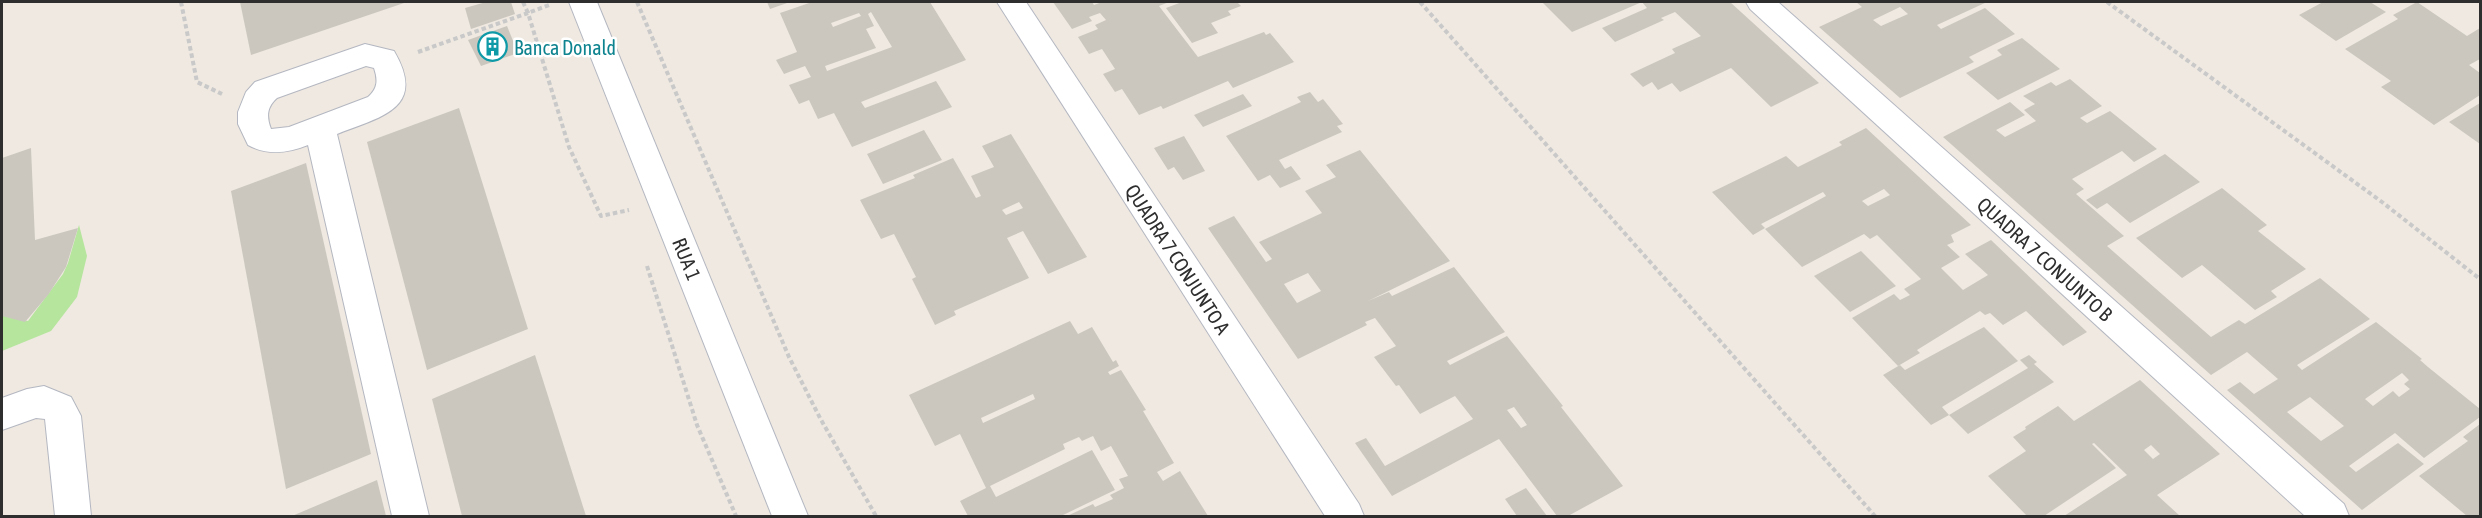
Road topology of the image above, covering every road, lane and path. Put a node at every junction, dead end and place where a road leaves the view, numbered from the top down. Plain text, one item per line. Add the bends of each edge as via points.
1 (181, 2) edge
2 (523, 2) edge
3 (558, 2) edge
4 (583, 2) edge
5 (637, 2) edge
6 (1011, 2) edge
7 (1420, 2) edge
8 (1760, 2) edge
9 (2107, 2) edge
10 (528, 13) junction
11 (386, 63) junction
12 (257, 98) junction
13 (320, 128) junction
14 (633, 221) dead end
15 (644, 256) dead end
16 (2481, 279) edge
17 (2, 414) edge
18 (73, 516) edge
19 (411, 516) edge
20 (736, 516) edge
21 (790, 516) edge
22 (876, 516) edge
23 (1346, 516) edge
24 (1875, 516) edge
25 (2331, 516) edge

1 - 12 path via 197,82 217,94
2 - 10 path
3 - 10 path
4 - 21 street, RUA 1
5 - 22 path via 789,357
6 - 23 street, QUADRA 7 CONJUNTO A
7 - 24 path
8 - 25 street, QUADRA 7 CONJUNTO B
9 - 16 path
10 - 11 path
10 - 14 path via 569,147 601,216 629,210
11 - 12 street via 376,56 354,58 278,85
11 - 13 street via 393,82 388,98 368,111
12 - 13 street via 252,114 255,131 267,141 278,142
13 - 19 street
15 - 20 path via 691,406 722,490
17 - 18 street via 39,401 60,407

